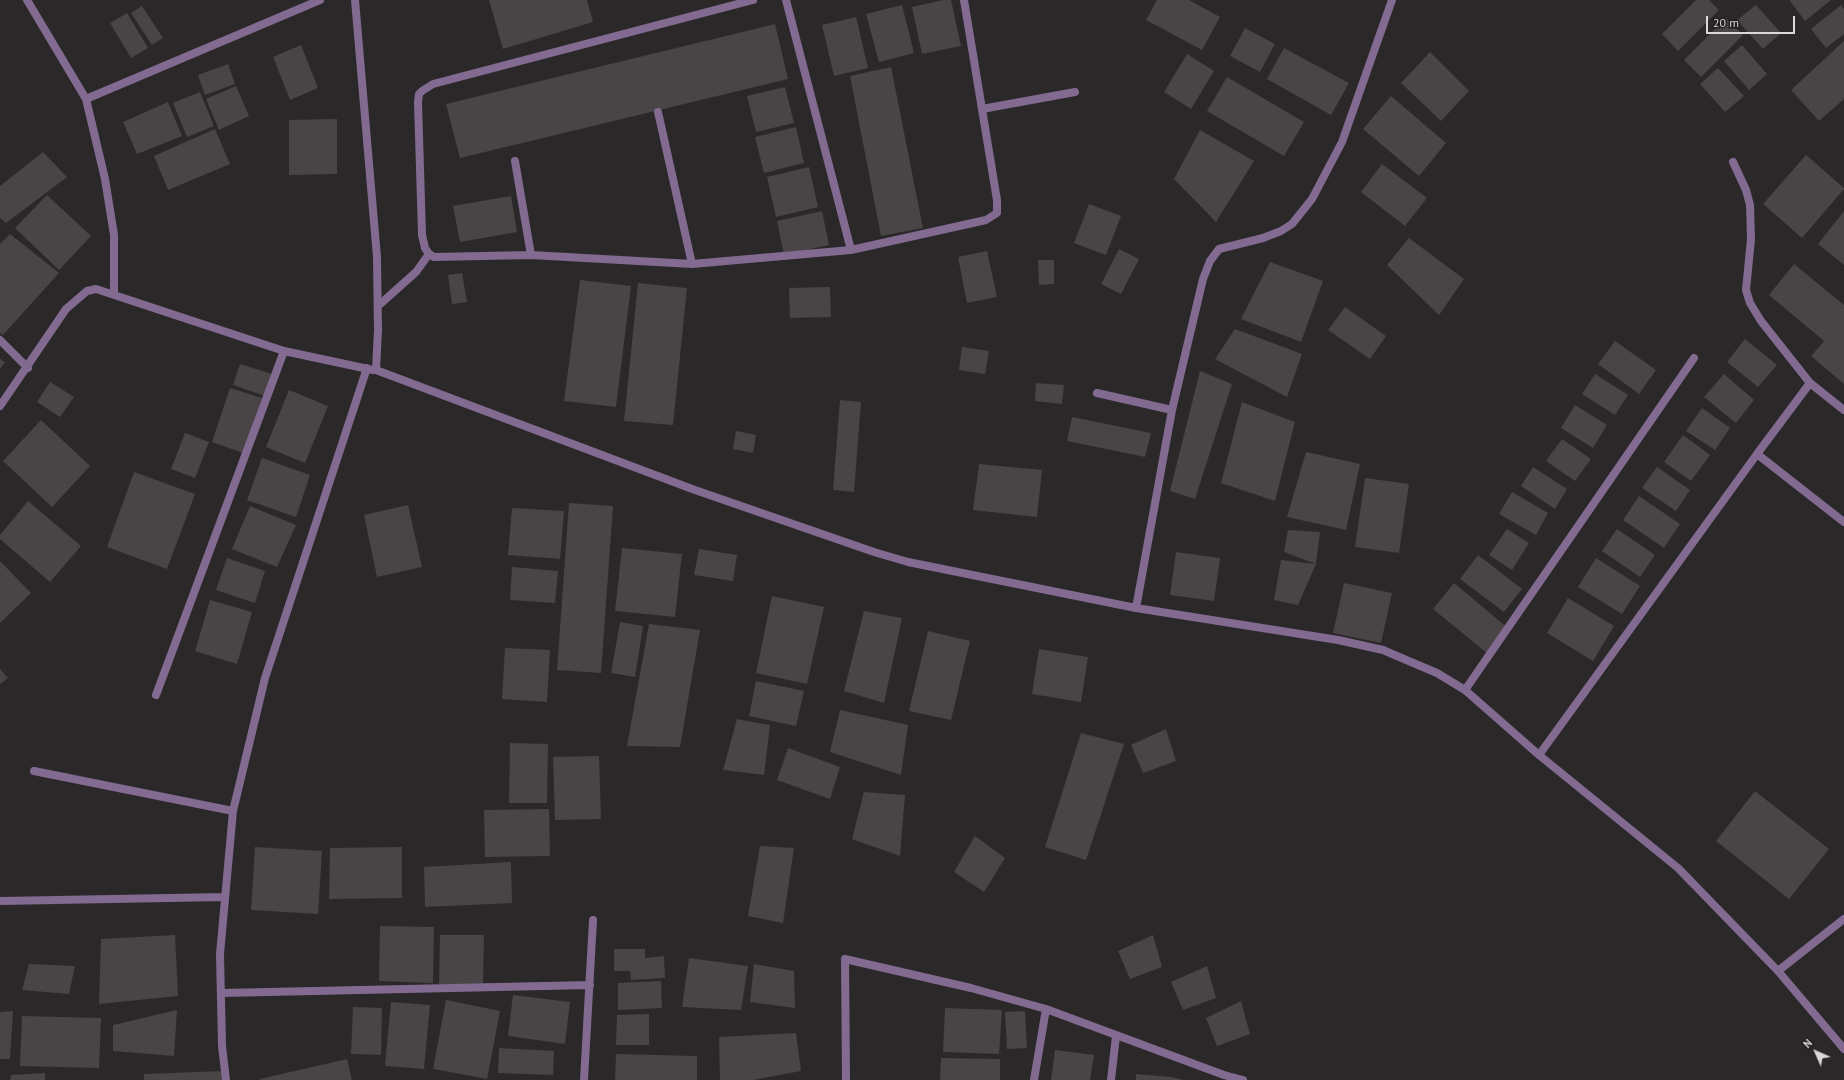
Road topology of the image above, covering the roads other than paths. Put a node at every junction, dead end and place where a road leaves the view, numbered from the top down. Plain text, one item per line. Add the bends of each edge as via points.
1 (27, 0) edge
2 (320, 0) edge
3 (355, 0) edge
4 (753, 0) edge
5 (786, 0) edge
6 (964, 0) edge
7 (1392, 0) edge
8 (1075, 92) dead end
9 (86, 99) junction
10 (982, 109) junction
11 (658, 112) dead end
12 (516, 161) dead end
13 (1733, 162) dead end
14 (851, 250) junction
15 (428, 254) junction
16 (531, 255) junction
17 (692, 264) junction
18 (114, 294) junction
19 (378, 306) junction
20 (0, 340) edge
21 (284, 351) junction
22 (1694, 358) dead end
23 (28, 368) junction
24 (372, 369) junction
25 (1810, 383) junction
26 (1097, 393) dead end
27 (0, 406) edge
28 (1172, 410) junction
29 (1844, 410) edge
30 (1757, 454) junction
31 (1844, 522) edge
32 (1136, 608) junction
33 (1465, 690) junction
34 (156, 695) dead end
35 (1539, 755) junction
36 (34, 771) dead end
37 (233, 811) junction
38 (225, 897) junction
39 (0, 901) edge
40 (1844, 919) edge
41 (593, 920) dead end
42 (1778, 971) junction
43 (590, 985) junction
44 (222, 993) junction
45 (1046, 1009) junction
46 (1116, 1036) junction
47 (1844, 1049) edge
48 (1224, 1078) edge
49 (226, 1080) edge
50 (584, 1080) edge
51 (846, 1080) edge
52 (1034, 1080) edge
53 (1111, 1080) edge
54 (1243, 1080) edge

1 - 9 street
2 - 9 street
3 - 19 street via 377,257
4 - 15 street via 433,84 422,91 418,102 422,235
5 - 14 street
6 - 10 street
7 - 28 street via 1342,142 1312,199 1292,224 1281,231 1224,247 1215,252 1210,261 1202,279
8 - 10 street
9 - 18 street via 105,179 114,235
10 - 14 street via 997,200 995,215 986,220
11 - 17 street
12 - 16 street
13 - 25 street via 1750,205 1751,239 1746,290 1750,303
14 - 17 street
15 - 16 street via 434,257
15 - 19 street via 416,272
16 - 17 street
18 - 21 street
18 - 23 street via 96,289 86,291 76,299 66,309
19 - 24 street via 378,330
20 - 23 street
21 - 24 street
21 - 34 street
22 - 33 street
23 - 27 street
24 - 32 street via 695,490 874,552 922,565
24 - 37 street via 265,678
25 - 29 street
25 - 30 street
26 - 28 street
28 - 32 street
30 - 31 street
30 - 35 street
32 - 33 street via 1368,646 1437,673
33 - 35 street
35 - 42 street via 1678,868
36 - 37 street
37 - 38 street
38 - 39 street
38 - 44 street via 220,954
40 - 42 street
41 - 43 street
42 - 47 street
43 - 44 street
43 - 50 street
44 - 49 street via 222,1046
45 - 46 street
45 - 51 street via 972,988 845,959
45 - 52 street
46 - 48 street
46 - 53 street
48 - 54 street

